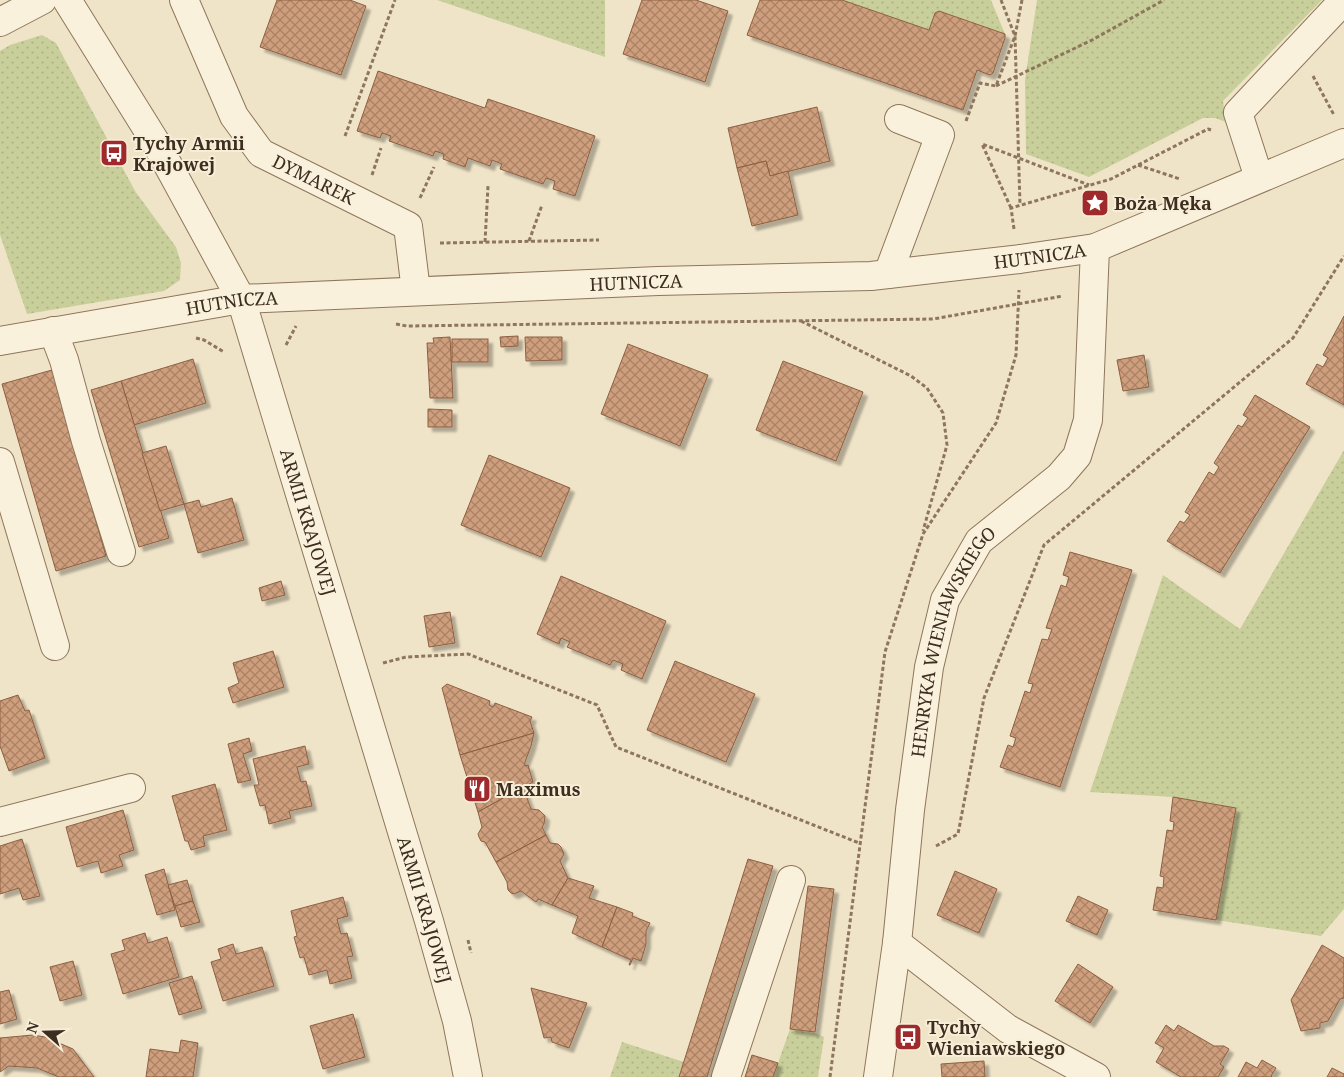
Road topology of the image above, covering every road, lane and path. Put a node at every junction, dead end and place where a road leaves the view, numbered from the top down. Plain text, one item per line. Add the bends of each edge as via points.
1 (42, 0) edge
2 (67, 0) edge
3 (184, 0) edge
4 (395, 0) edge
5 (1001, 0) edge
6 (1022, 0) edge
7 (1164, 0) edge
8 (1344, 0) edge
9 (0, 22) edge
10 (1015, 36) junction
11 (1309, 70) dead end
12 (1016, 77) junction
13 (996, 86) junction
14 (899, 119) dead end
15 (966, 122) dead end
16 (1340, 131) edge
17 (345, 136) dead end
18 (1019, 158) junction
19 (1138, 165) dead end
20 (1259, 178) junction
21 (1187, 181) dead end
22 (1090, 185) dead end
23 (488, 186) dead end
24 (542, 205) dead end
25 (1020, 205) dead end
26 (1010, 208) dead end
27 (529, 241) dead end
28 (485, 242) dead end
29 (1095, 248) junction
30 (1344, 256) edge
31 (888, 274) junction
32 (416, 291) junction
33 (241, 299) junction
34 (1019, 304) dead end
35 (801, 320) junction
36 (388, 323) dead end
37 (297, 324) dead end
38 (53, 331) junction
39 (0, 340) edge
40 (286, 354) dead end
41 (0, 462) edge
42 (923, 534) dead end
43 (121, 552) dead end
44 (55, 646) dead end
45 (380, 664) dead end
46 (131, 788) dead end
47 (0, 822) edge
48 (859, 843) dead end
49 (933, 848) dead end
50 (791, 880) dead end
51 (468, 939) dead end
52 (897, 943) junction
53 (472, 958) dead end
54 (468, 1077) edge
55 (726, 1077) edge
56 (878, 1077) edge
57 (1096, 1077) edge

1 - 9 street
2 - 33 street, ARMII KRAJOWEJ via 156,143
3 - 32 street, DYMAREK via 234,116 261,153 408,226
4 - 17 path
5 - 10 path
6 - 10 path
7 - 12 path
8 - 20 street via 1238,113
10 - 12 path
10 - 13 path
11 - 16 path
12 - 13 path
12 - 18 path
13 - 15 path via 980,83
14 - 31 street via 940,135
16 - 20 street, HUTNICZA
18 - 22 path
18 - 25 path
18 - 26 path via 982,144
19 - 21 path
20 - 29 street, HUTNICZA
23 - 28 path
24 - 27 path
29 - 31 street, HUTNICZA
29 - 52 street, HENRYKA WIENIAWSKIEGO via 1088,420 1077,456 1059,477 979,541 945,600 929,667
30 - 49 path via 1293,338 1044,545 984,698 958,834
31 - 32 street, HUTNICZA
32 - 33 street, HUTNICZA
33 - 38 street, HUTNICZA
33 - 54 street, ARMII KRAJOWEJ via 429,921 457,1021
34 - 35 path via 933,319
35 - 36 path via 407,326
35 - 42 path via 911,376 927,388 943,413 946,445
37 - 40 path via 286,345
38 - 39 street, HUTNICZA
38 - 43 street
41 - 44 street
45 - 48 path via 406,657 468,654 597,704 616,747
46 - 47 street
50 - 55 street
51 - 53 path
52 - 56 street, HENRYKA WIENIAWSKIEGO
52 - 57 street via 1008,1029

